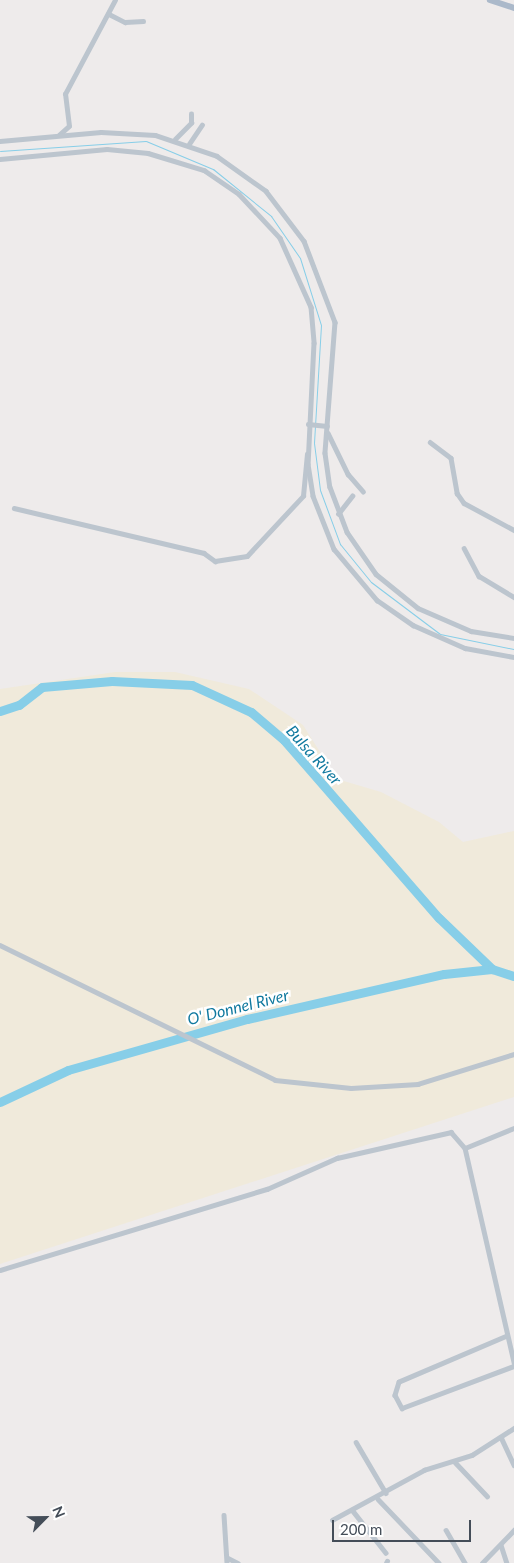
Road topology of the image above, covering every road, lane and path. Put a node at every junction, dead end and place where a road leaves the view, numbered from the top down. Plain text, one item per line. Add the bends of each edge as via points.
1 (115, 0) edge
2 (490, 0) edge
3 (514, 8) edge
4 (109, 14) junction
5 (143, 21) dead end
6 (191, 114) dead end
7 (202, 125) dead end
8 (58, 136) junction
9 (175, 139) junction
10 (0, 141) edge
11 (189, 144) junction
12 (0, 159) edge
13 (309, 424) junction
14 (325, 427) junction
15 (430, 442) dead end
16 (307, 454) junction
17 (363, 491) dead end
18 (352, 496) dead end
19 (14, 508) dead end
20 (338, 514) junction
21 (514, 530) edge
22 (464, 548) dead end
23 (514, 597) edge
24 (514, 638) edge
25 (514, 657) edge
26 (0, 945) edge
27 (514, 1054) edge
28 (514, 1128) edge
29 (465, 1148) junction
30 (0, 1270) edge
31 (514, 1335) edge
32 (507, 1337) junction
33 (514, 1362) edge
34 (514, 1366) edge
35 (514, 1428) edge
36 (500, 1437) junction
37 (356, 1442) dead end
38 (455, 1462) junction
39 (514, 1465) edge
40 (386, 1493) junction
41 (487, 1496) dead end
42 (378, 1499) junction
43 (353, 1511) junction
44 (224, 1515) dead end
45 (332, 1520) dead end
46 (446, 1530) dead end
47 (514, 1530) edge
48 (502, 1545) junction
49 (386, 1553) dead end
50 (227, 1560) edge
51 (238, 1563) edge
52 (439, 1563) edge
53 (465, 1563) edge
54 (482, 1563) edge
55 (507, 1563) edge

1 - 4 street
2 - 3 main road
4 - 5 street via 125,22
4 - 8 street via 67,88 69,126
6 - 9 street via 191,123
7 - 11 street
8 - 9 street via 127,132
8 - 10 street
9 - 11 street
11 - 14 street via 232,166 266,191 307,248 324,285 337,337
12 - 13 street via 108,149 148,153 204,170 239,194 280,238 311,307 314,343
13 - 14 street
13 - 16 street
14 - 17 street via 348,474
14 - 20 street via 325,453
15 - 21 street via 451,458 457,493 464,503
16 - 19 street via 303,496 248,556 215,561 204,553
16 - 25 street via 314,496 330,543 377,600 448,642
18 - 20 street
20 - 24 street via 369,566 405,599 459,628
22 - 23 street via 479,576
26 - 27 street via 275,1080 351,1088 418,1084
28 - 29 street
29 - 30 street via 459,1137 445,1132 359,1152 176,1219
29 - 32 street
31 - 32 street
32 - 33 street
32 - 34 street via 399,1382 395,1395 402,1408
35 - 36 street
36 - 38 street
36 - 39 street
37 - 40 street
38 - 40 street via 424,1470
38 - 41 street
40 - 42 street
42 - 43 street
42 - 52 street
43 - 45 street
43 - 49 street
44 - 50 street
46 - 53 street
47 - 48 street
48 - 54 street
48 - 55 street
50 - 51 street

